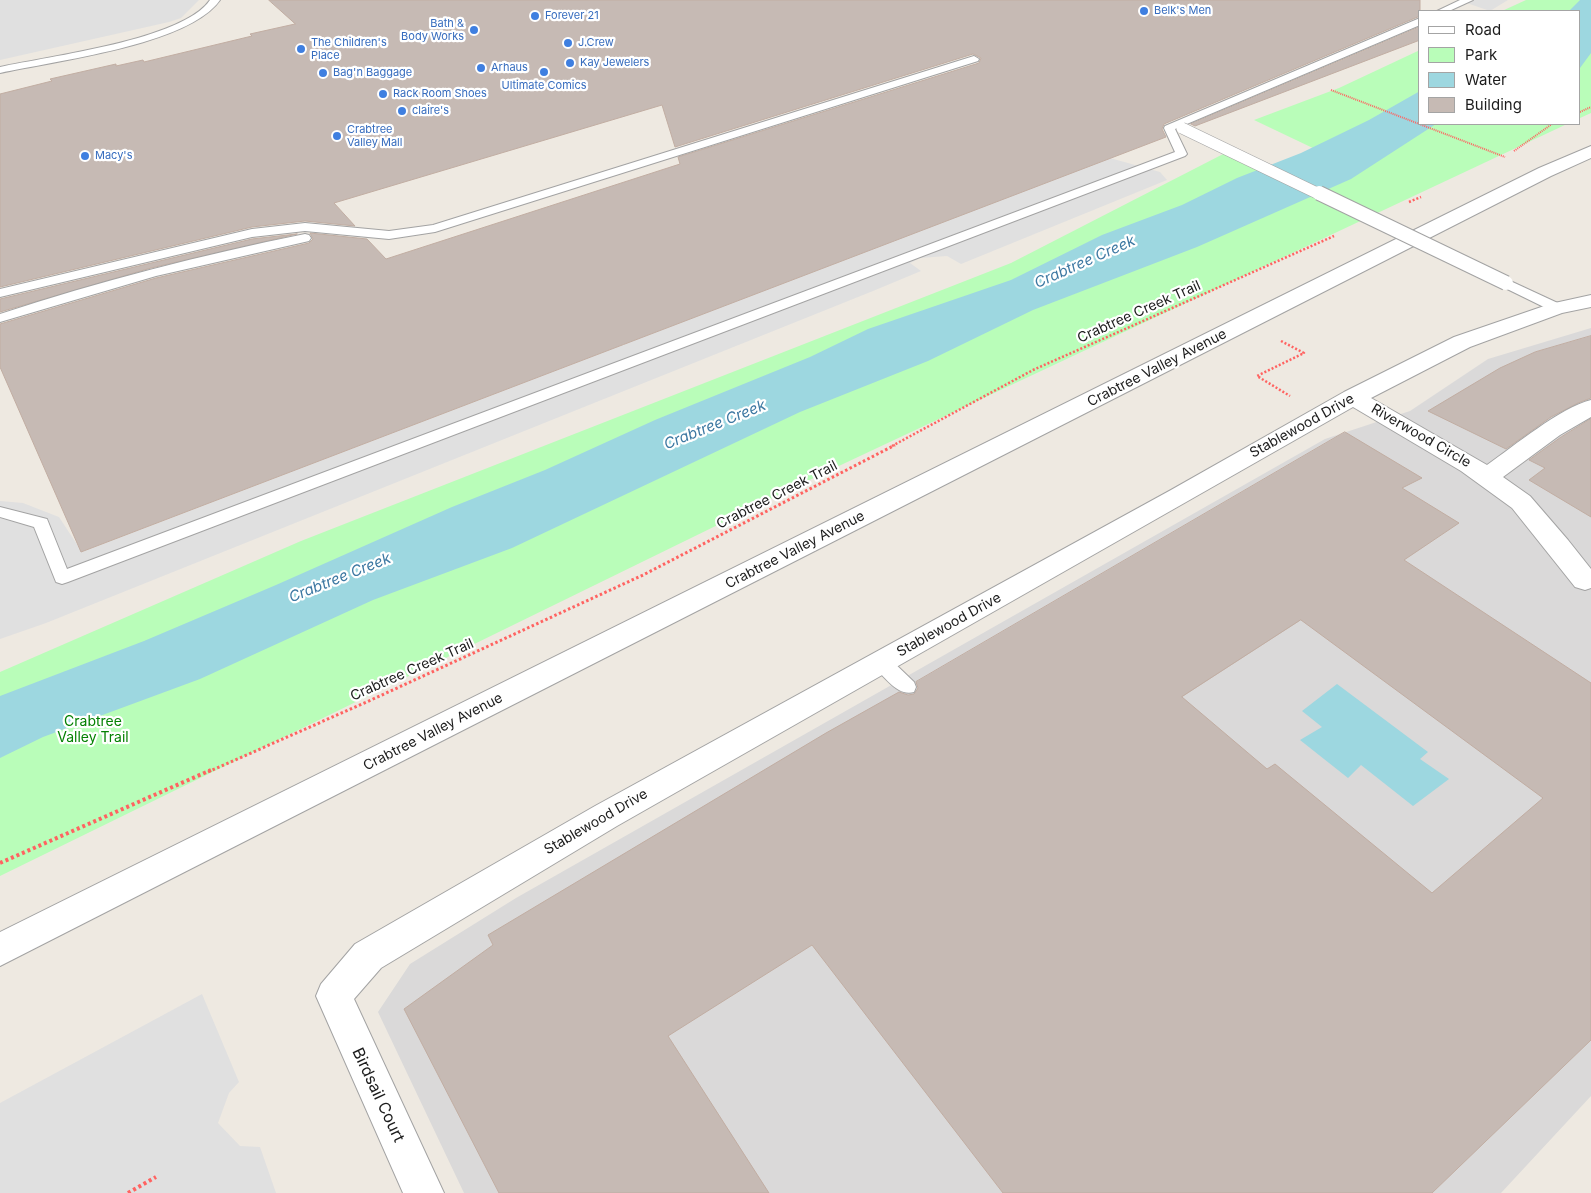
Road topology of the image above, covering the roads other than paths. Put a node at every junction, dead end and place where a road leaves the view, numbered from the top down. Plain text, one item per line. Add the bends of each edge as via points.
1 (215, 0) edge
2 (1468, 0) edge
3 (1444, 10) edge
4 (1418, 22) edge
5 (974, 58) dead end
6 (0, 70) edge
7 (1182, 128) dead end
8 (1591, 151) edge
9 (345, 230) junction
10 (0, 293) edge
11 (1591, 301) edge
12 (1557, 308) junction
13 (0, 318) edge
14 (1352, 397) junction
15 (1591, 407) edge
16 (1488, 476) junction
17 (0, 512) edge
18 (1585, 580) dead end
19 (882, 662) junction
20 (907, 687) dead end
21 (0, 950) edge
22 (334, 996) joint
23 (424, 1193) edge

1 - 6 lane via 212,6 192,20 159,35
2 - 3 lane
4 - 17 lane via 1169,128 1181,154 62,578 41,524
5 - 9 lane via 435,228 389,235
7 - 12 lane, bridge
8 - 21 street, Crabtree Valley Avenue
9 - 10 lane via 306,227 252,233
9 - 13 lane via 250,248 70,295
11 - 12 street, Stablewood Drive
12 - 14 street, Stablewood Drive via 1462,342
14 - 16 street, Riverwood Circle
14 - 19 street, Stablewood Drive
15 - 16 street via 1552,430
16 - 18 street, Riverwood Circle via 1521,502
19 - 20 lane
19 - 22 street, Stablewood Drive via 606,816 368,956
22 - 23 street, Birdsail Court

